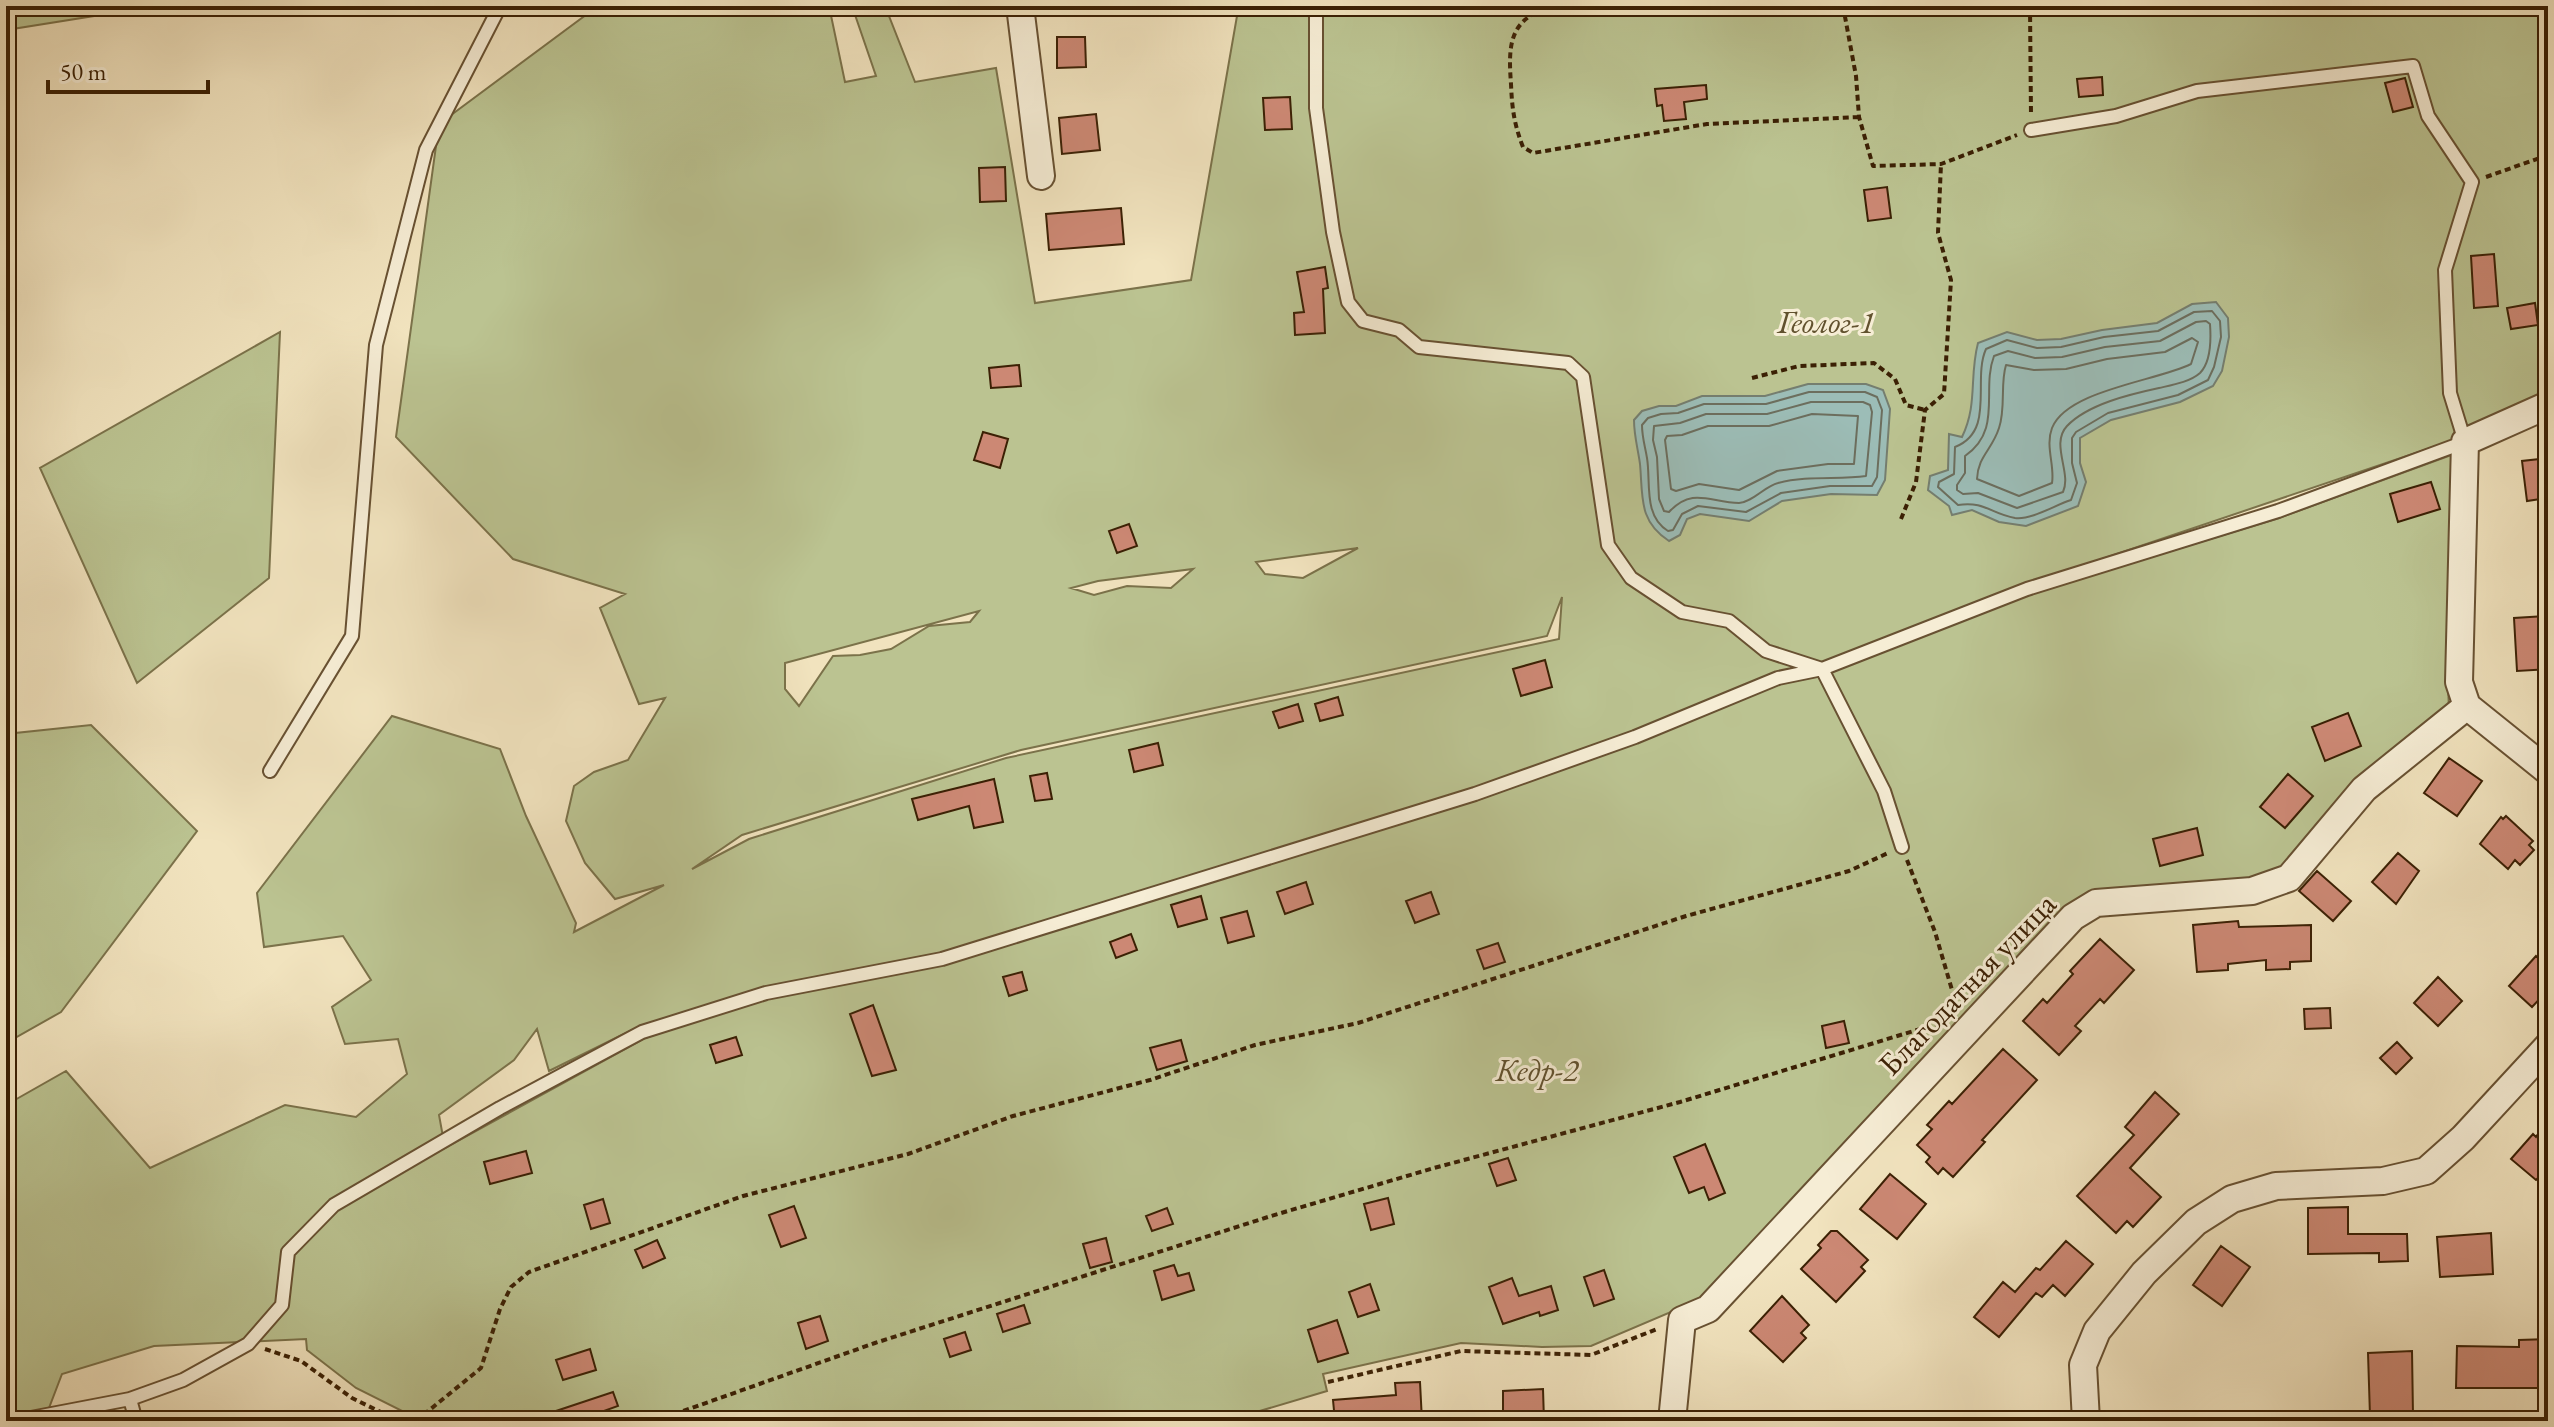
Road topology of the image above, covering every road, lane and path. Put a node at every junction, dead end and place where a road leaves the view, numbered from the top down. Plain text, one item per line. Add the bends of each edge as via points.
1 (500, 6) edge
2 (1020, 6) edge
3 (1316, 6) edge
4 (1555, 6) edge
5 (1843, 6) edge
6 (2030, 6) edge
7 (1859, 117) junction
8 (2031, 130) junction
9 (2548, 155) edge
10 (1941, 164) junction
11 (1041, 176) dead end
12 (2472, 182) junction
13 (1752, 378) dead end
14 (2548, 405) edge
15 (1925, 410) junction
16 (2465, 442) junction
17 (1901, 519) dead end
18 (1822, 669) junction
19 (2467, 706) junction
20 (270, 771) dead end
21 (2548, 771) edge
22 (1902, 847) junction
23 (1966, 1022) junction
24 (2548, 1046) edge
25 (1682, 1320) junction
26 (248, 1344) junction
27 (1328, 1382) dead end
28 (130, 1399) junction
29 (15, 1421) edge
30 (136, 1421) edge
31 (399, 1421) edge
32 (416, 1421) edge
33 (655, 1421) edge
34 (1672, 1421) edge
35 (2086, 1421) edge

1 - 20 lane via 426,150 376,345 352,636
2 - 11 street
3 - 18 lane via 1316,108 1348,302 1363,321 1399,330 1419,347 1568,363 1583,377 1608,545 1631,578 1682,612 1729,621 1766,651
4 - 7 path via 1531,15 1516,31 1508,51 1513,123 1523,147 1533,153 1707,124
5 - 7 path
6 - 8 path
7 - 10 path via 1873,166
8 - 10 path
8 - 12 lane via 2116,116 2197,91 2413,66 2428,116
9 - 12 path
10 - 15 path via 1938,233 1951,280 1948,349 1944,394
12 - 16 lane via 2445,270 2450,393
13 - 15 path via 1799,366 1874,363 1895,379 1906,405
14 - 16 street
15 - 17 path via 1916,482
16 - 18 lane via 2278,511 2027,589
16 - 19 street via 2459,682
18 - 22 lane via 1884,791
18 - 26 lane via 1778,678 1475,794 942,959 766,993 642,1032 334,1205 288,1252 282,1305
19 - 21 street
19 - 23 street, Благодатная улица via 2364,789 2289,878 2252,891 2096,903 2073,917
22 - 23 path
22 - 32 path via 1849,871 1686,916 1358,1023 1255,1045 1150,1080 1013,1116 908,1154 743,1196 529,1272 511,1287 500,1309 481,1368
23 - 25 street, Благодатная улица via 1708,1309
23 - 33 path via 1271,1216 875,1343
24 - 35 street via 2426,1171 2383,1181 2276,1186 2232,1199 2196,1222 2144,1273 2097,1331 2083,1365
25 - 27 path via 1591,1355 1461,1351
25 - 34 street
26 - 28 lane via 183,1380
26 - 31 path via 301,1361 352,1398
28 - 29 lane
28 - 30 lane

